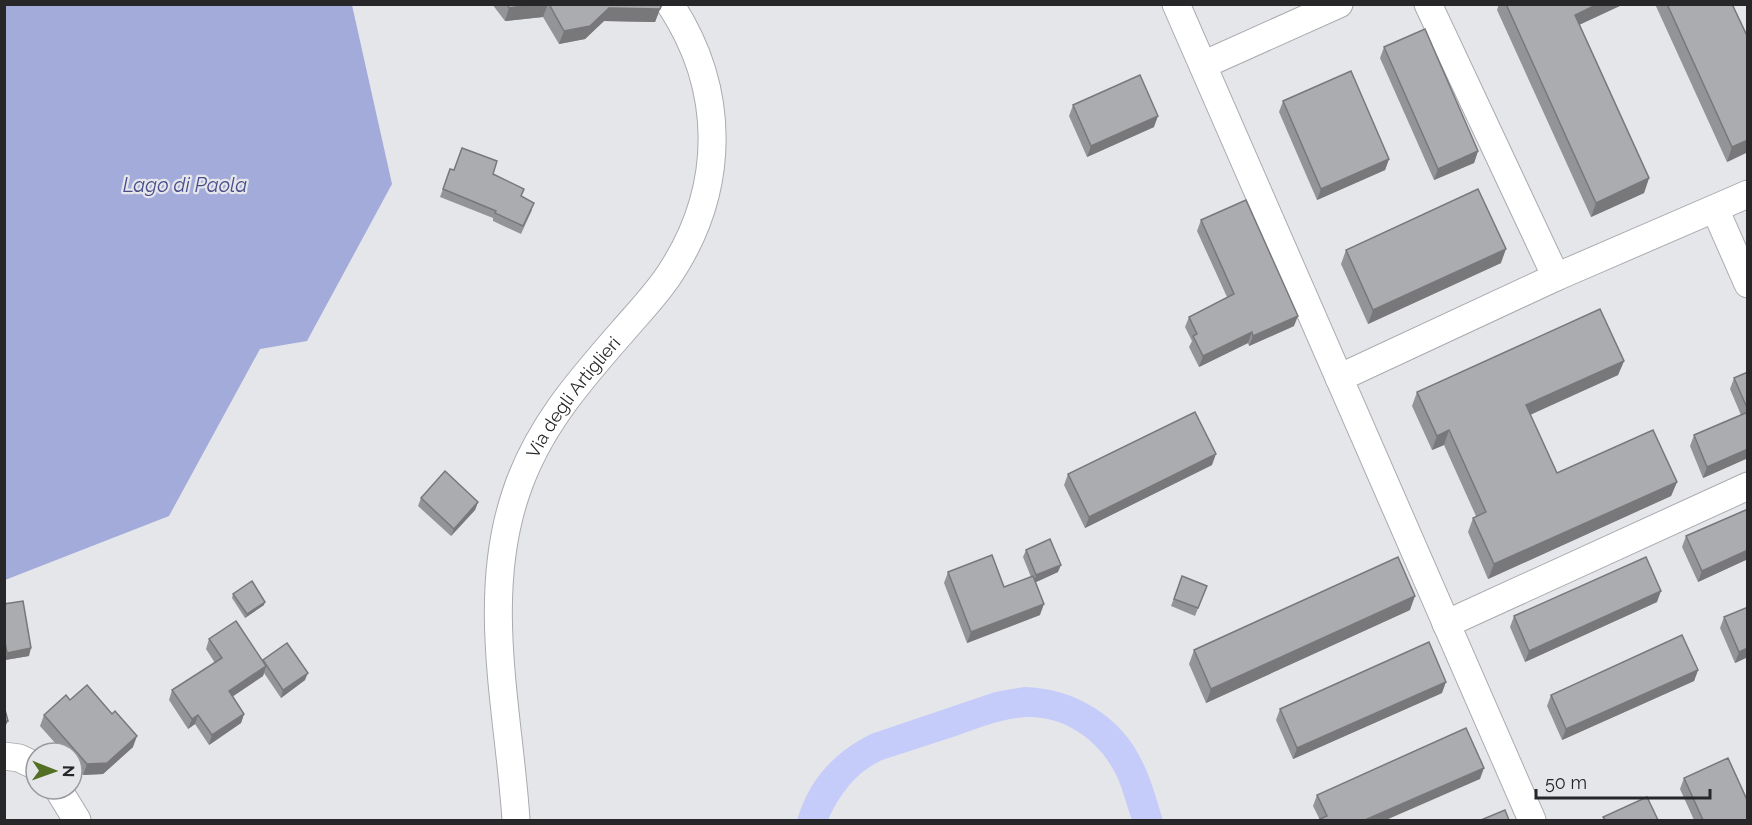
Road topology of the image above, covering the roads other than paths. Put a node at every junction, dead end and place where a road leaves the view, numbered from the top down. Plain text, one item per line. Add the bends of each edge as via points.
1 (670, 4) edge
2 (1176, 4) edge
3 (1339, 4) edge
4 (1428, 4) edge
5 (1203, 65) junction
6 (1748, 194) edge
7 (1715, 209) junction
8 (1556, 278) junction
9 (1748, 284) edge
10 (1339, 378) junction
11 (1748, 486) edge
12 (1446, 624) junction
13 (4, 756) edge
14 (24, 760) edge
15 (65, 801) edge
16 (77, 820) edge
17 (516, 820) edge
18 (1532, 820) edge

1 - 17 street, Via degli Artiglieri via 698,54 710,98 712,141 707,183 693,231 670,273 559,407 534,450 515,495 503,549 498,620
2 - 5 street
3 - 5 street
4 - 8 street
5 - 10 street
6 - 7 street
7 - 8 street
7 - 9 street
8 - 10 street
10 - 12 street
11 - 12 street
12 - 18 street
13 - 14 street
15 - 16 street

